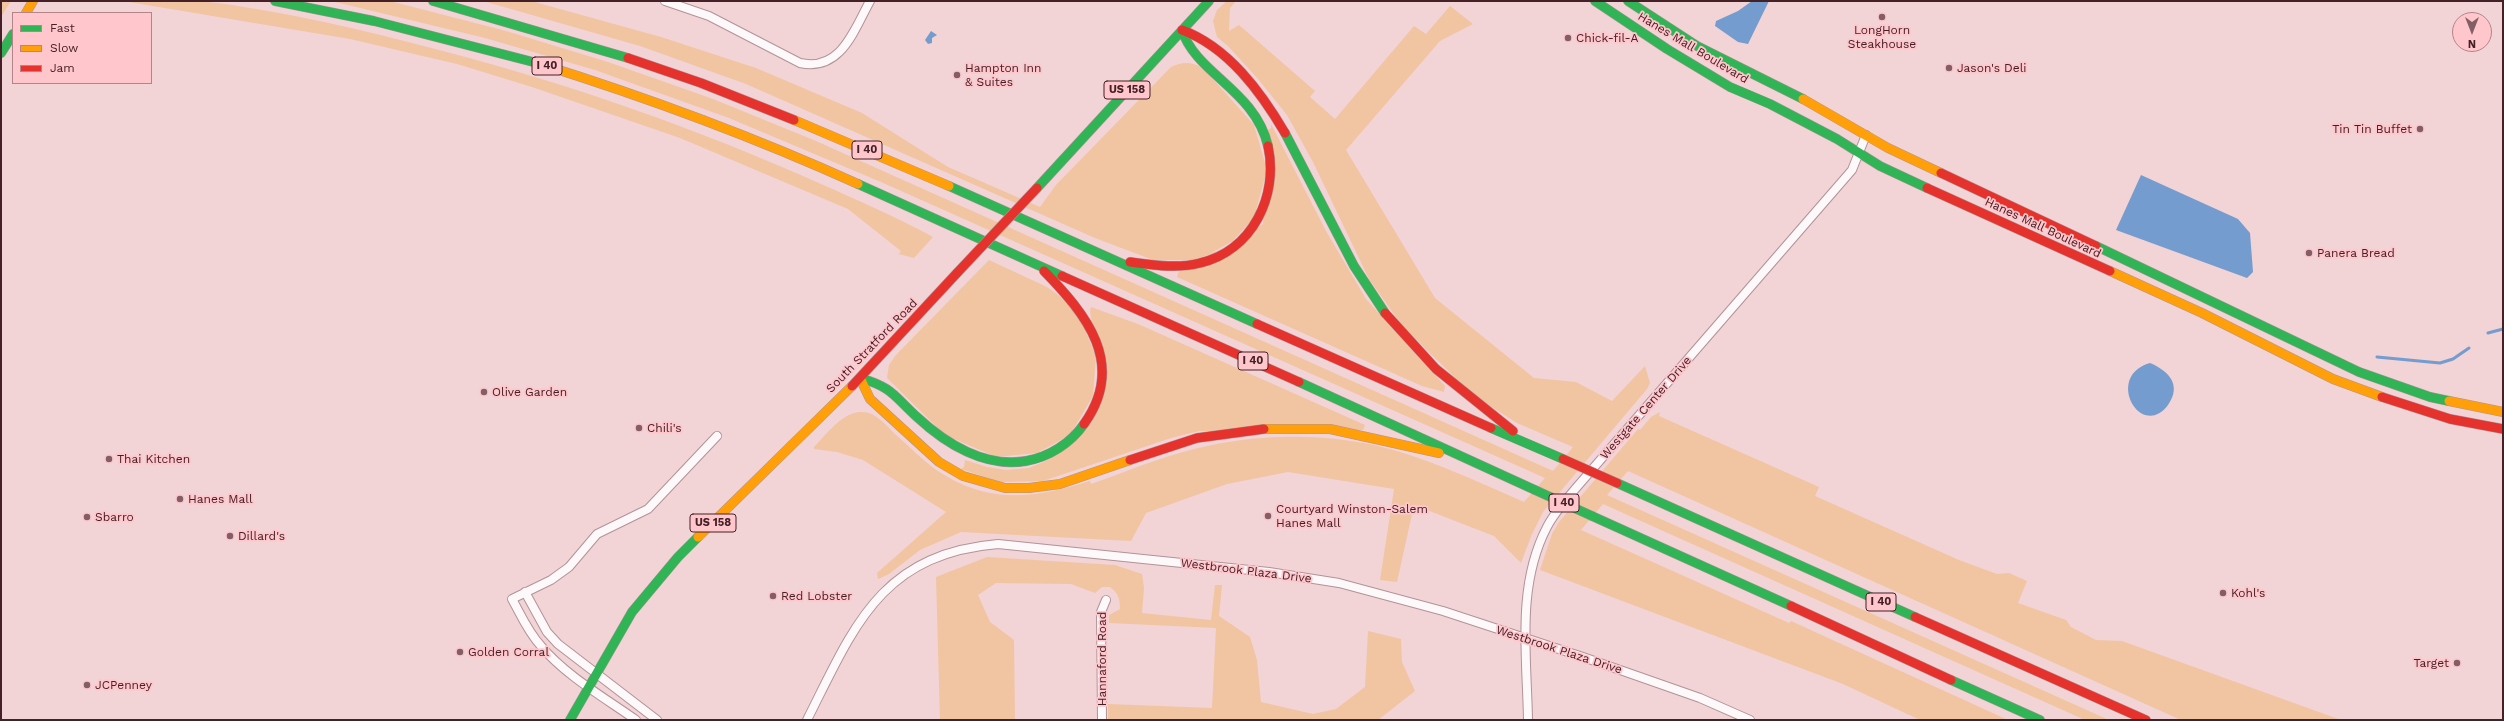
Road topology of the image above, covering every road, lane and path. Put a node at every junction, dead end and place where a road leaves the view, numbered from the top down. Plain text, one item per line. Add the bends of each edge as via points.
1 (33, 1) edge
2 (275, 1) edge
3 (433, 1) edge
4 (665, 1) edge
5 (870, 1) edge
6 (1209, 1) edge
7 (1595, 1) edge
8 (1628, 1) edge
9 (27, 12) edge
10 (1182, 30) junction
11 (12, 36) edge
12 (1, 53) edge
13 (1866, 136) junction
14 (1859, 153) junction
15 (1111, 259) junction
16 (1039, 265) junction
17 (860, 378) junction
18 (2503, 412) edge
19 (2503, 429) edge
20 (717, 436) dead end
21 (1533, 446) junction
22 (1466, 459) junction
23 (525, 592) junction
24 (1106, 600) dead end
25 (1527, 639) junction
26 (595, 673) junction
27 (587, 686) junction
28 (570, 720) edge
29 (636, 720) edge
30 (657, 720) edge
31 (807, 720) edge
32 (1102, 720) edge
33 (1528, 720) edge
34 (1750, 720) edge
35 (2040, 720) edge
36 (2146, 720) edge

1 - 9 main road
2 - 16 main road, I 40 via 449,39 623,90 778,150
3 - 15 main road, I 40 via 556,34 701,83 861,148
4 - 5 street via 709,16 800,63 809,65 825,62 841,52
6 - 10 main road, South Stratford Road / US 158
7 - 14 main road, Hanes Mall Boulevard via 1730,87 1770,104
8 - 13 main road, Hanes Mall Boulevard via 1697,46 1802,99
10 - 15 main road via 1189,47 1238,94 1256,118 1270,157 1272,178 1268,199 1248,234 1230,249 1209,260 1185,266 1152,265
10 - 17 main road, South Stratford Road / US 158, bridge
10 - 21 main road via 1204,38 1241,73 1282,125 1329,220 1364,283 1384,312 1432,366 1467,397
11 - 12 main road
13 - 14 street, Westgate Center Drive
13 - 18 main road, Hanes Mall Boulevard via 2359,372 2430,397
14 - 19 main road, Hanes Mall Boulevard via 1914,181 2202,313 2333,378 2450,419
14 - 25 street, Westgate Center Drive via 1852,170 1552,518 1531,567 1527,598
15 - 21 main road, I 40
16 - 17 main road via 1086,316 1096,336 1101,356 1101,383 1094,409 1080,430 1056,451 1033,460 1018,462 993,461 971,455 942,437 884,385
16 - 22 main road, I 40
17 - 22 main road via 870,399 939,462 963,476 1005,488 1060,484 1197,438 1282,428 1348,432
17 - 26 main road, South Stratford Road / US 158 via 678,557 632,612
20 - 23 street via 648,508 597,534 569,567 551,580
21 - 36 main road, I 40, bridge
22 - 35 main road, I 40, bridge
23 - 26 street via 547,632
23 - 27 street via 512,599 530,632 541,647
24 - 32 street, Hannaford Road via 1101,612
25 - 31 street, Westbrook Plaza Drive via 1443,611 1330,581 1269,572 1028,547 984,546 938,557 906,573 883,592 852,631
25 - 33 street, Westgate Center Drive
25 - 34 street, Westbrook Plaza Drive via 1700,698
26 - 27 main road, South Stratford Road / US 158
26 - 30 street
27 - 28 main road, South Stratford Road / US 158
27 - 29 street

